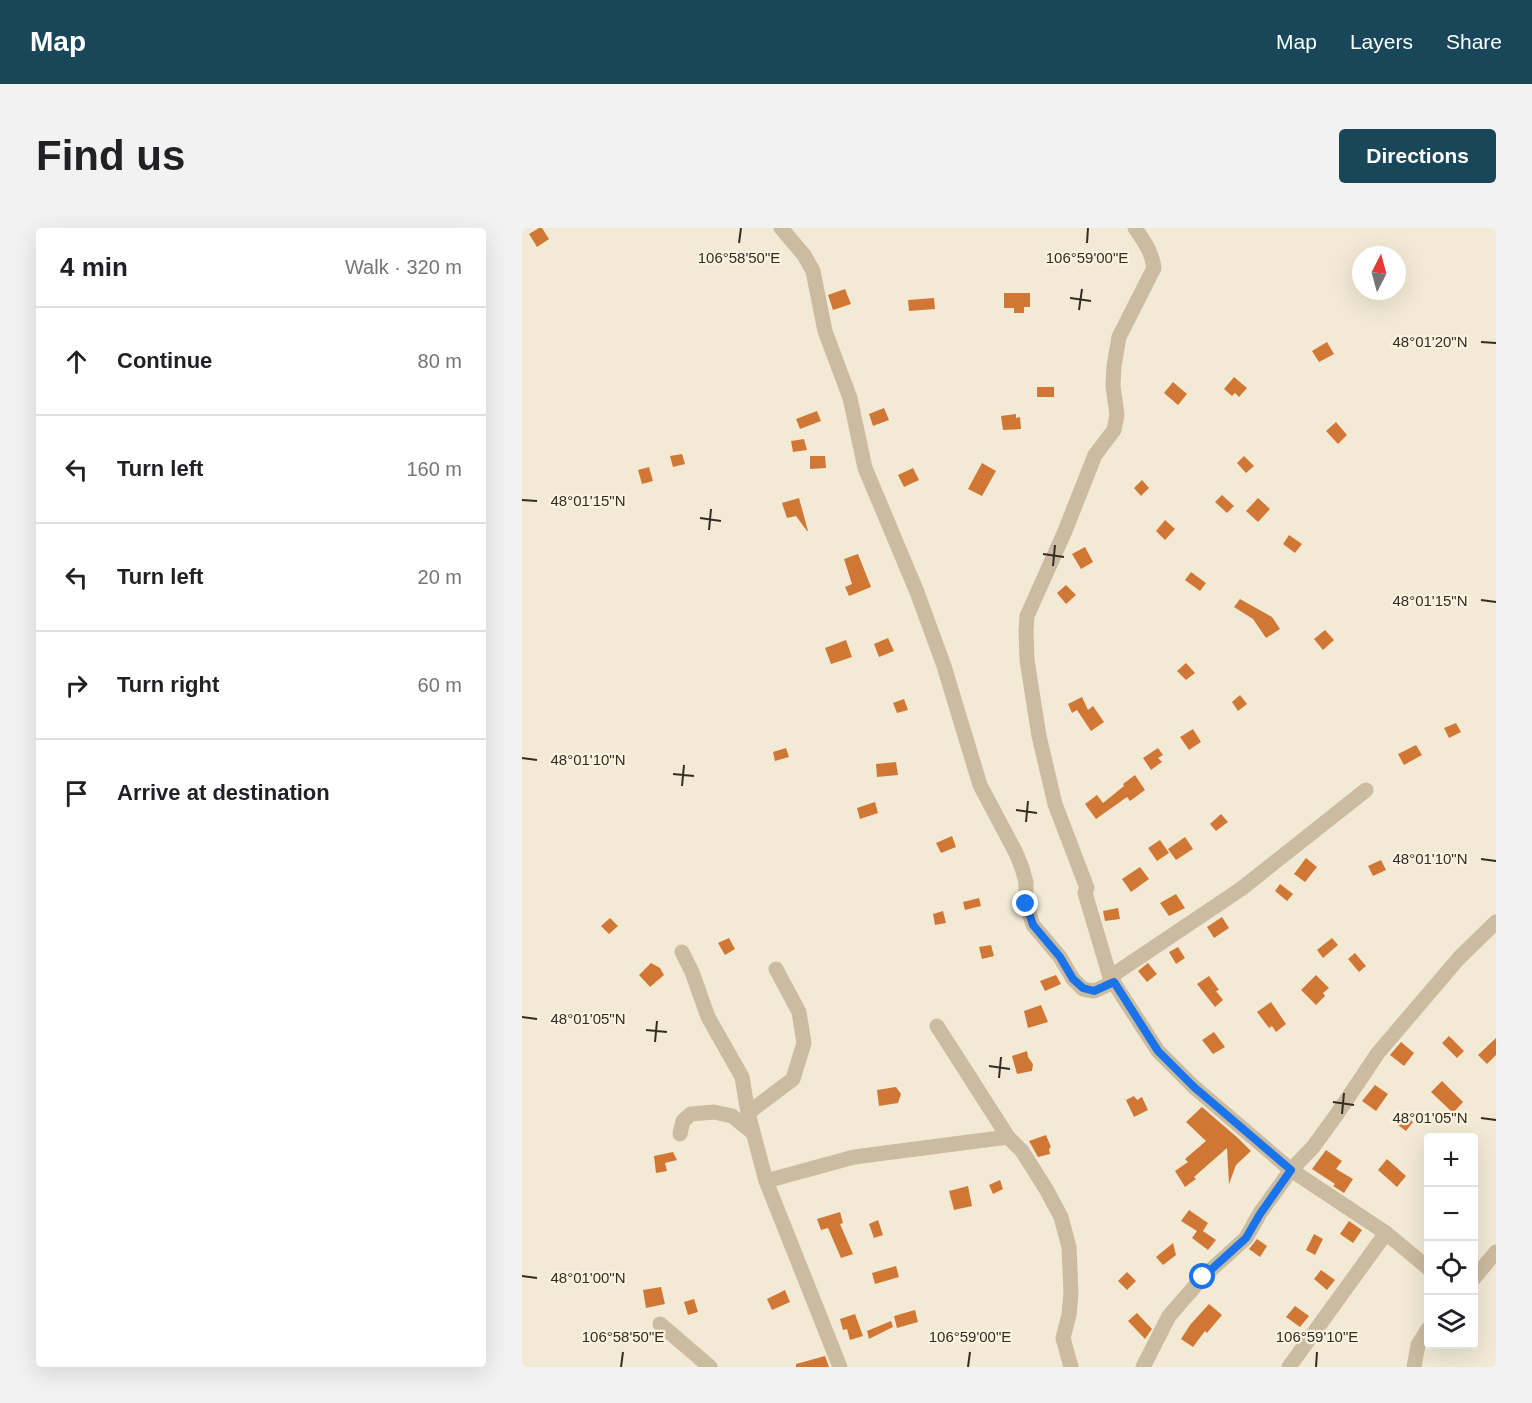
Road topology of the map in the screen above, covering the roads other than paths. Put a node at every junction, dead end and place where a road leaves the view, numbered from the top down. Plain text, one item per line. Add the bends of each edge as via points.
1 (782, 228) edge
2 (1135, 228) edge
3 (1366, 790) dead end
4 (1496, 922) edge
5 (682, 952) dead end
6 (776, 969) dead end
7 (1112, 979) junction
8 (937, 1026) dead end
9 (748, 1113) junction
10 (752, 1132) junction
11 (680, 1134) dead end
12 (1008, 1137) junction
13 (1291, 1170) junction
14 (766, 1181) junction
15 (1386, 1233) junction
16 (1496, 1252) edge
17 (1424, 1265) edge
18 (1478, 1272) edge
19 (660, 1324) dead end
20 (1424, 1335) edge
21 (710, 1367) edge
22 (840, 1367) edge
23 (1071, 1367) edge
24 (1143, 1367) edge
25 (1289, 1367) edge
26 (1414, 1367) edge

1 - 7 street via 813,271 825,331 850,398 865,468 917,592 980,785 1022,868 1033,925 1083,988 1094,991
2 - 7 street via 1154,268 1119,338 1114,366 1114,430 1095,455 1028,616 1026,631 1039,736 1055,804 1087,888 1084,893
3 - 7 street via 1241,889
4 - 13 street via 1459,958 1378,1053 1313,1147
5 - 9 street via 708,1017 742,1077
6 - 9 street via 799,1012 804,1043 793,1079
7 - 13 street via 1158,1051
8 - 12 street
9 - 10 street
10 - 11 street via 732,1116 714,1112 691,1114 683,1121
10 - 14 street
12 - 14 street via 854,1157
12 - 23 street via 1022,1151 1061,1217 1069,1247 1071,1293 1063,1338
13 - 15 street
13 - 24 street via 1246,1238 1203,1277 1169,1316
14 - 22 street
15 - 17 street
15 - 25 street
16 - 18 street
19 - 21 street
20 - 26 street

